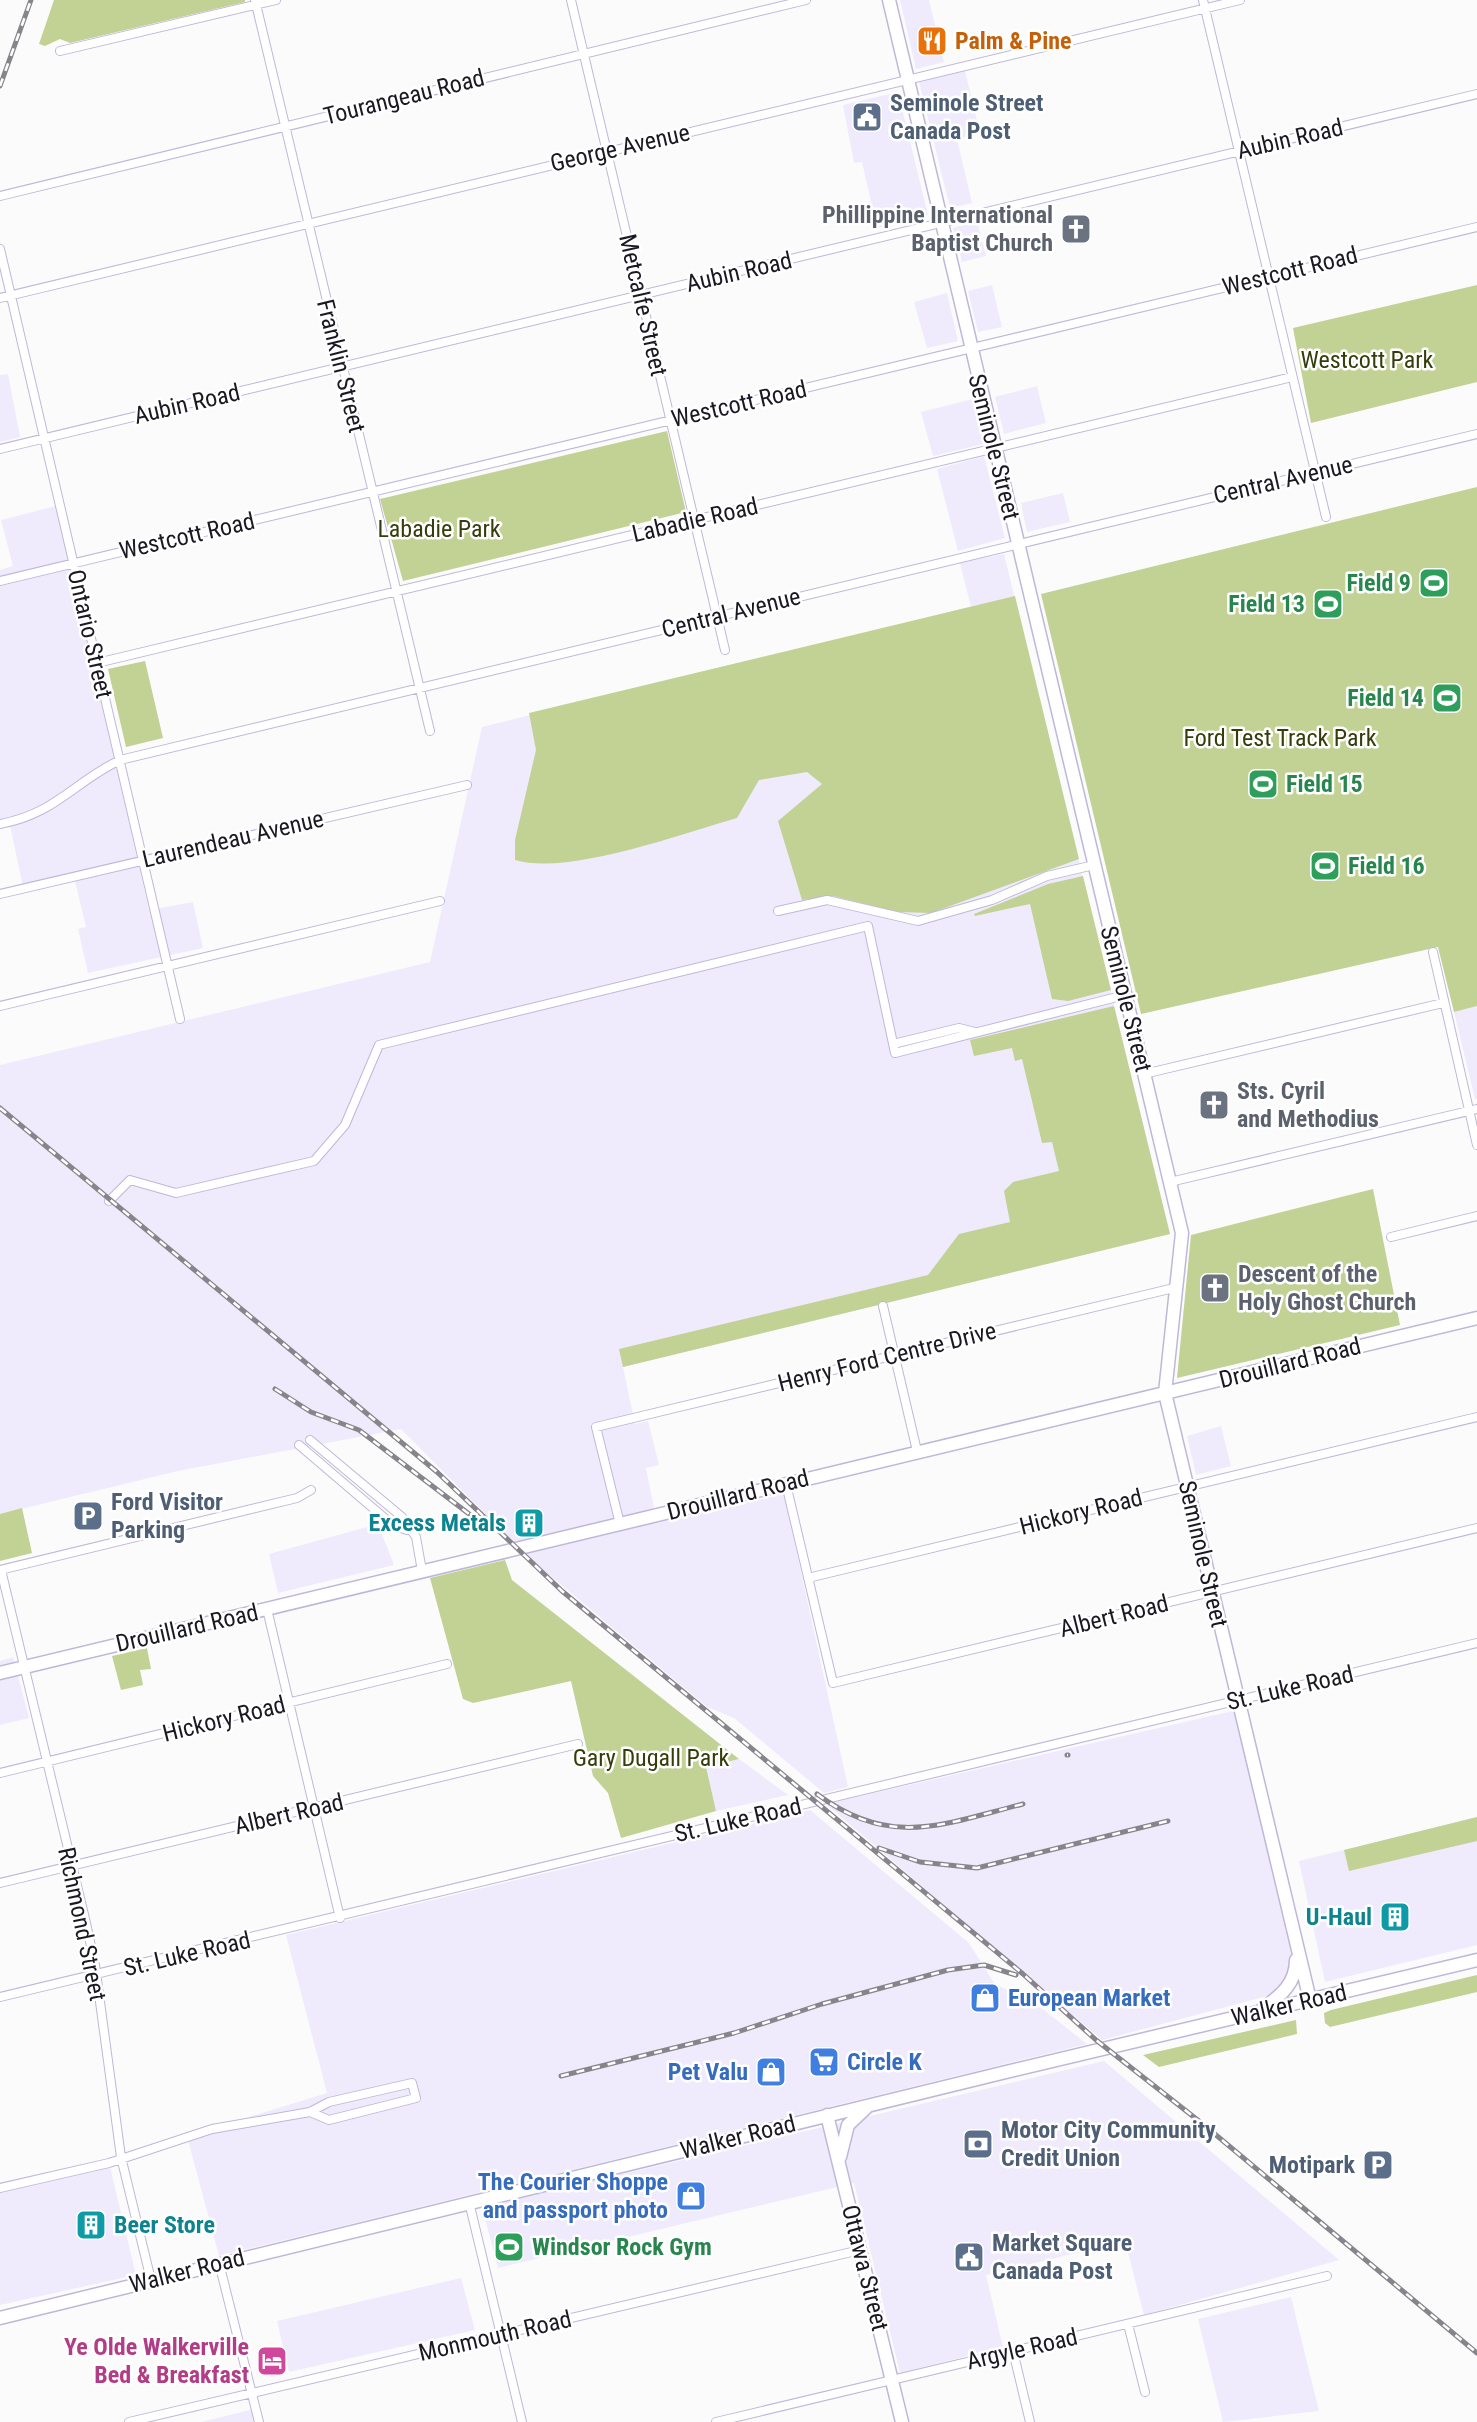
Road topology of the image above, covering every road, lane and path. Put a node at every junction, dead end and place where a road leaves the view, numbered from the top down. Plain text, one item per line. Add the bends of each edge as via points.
1 (276, 0) edge
2 (570, 0) edge
3 (806, 0) edge
4 (889, 0) edge
5 (1240, 0) edge
6 (255, 2) edge
7 (1204, 4) edge
8 (60, 51) dead end
9 (583, 53) junction
10 (906, 80) junction
11 (1477, 94) edge
12 (283, 126) junction
13 (606, 151) junction
14 (1239, 151) junction
15 (1, 195) edge
16 (940, 223) junction
17 (307, 224) junction
18 (1477, 226) edge
19 (0, 249) edge
20 (1268, 276) junction
21 (640, 295) junction
22 (12, 296) junction
23 (0, 299) edge
24 (970, 348) junction
25 (341, 367) junction
26 (1292, 377) junction
27 (670, 420) junction
28 (1477, 434) edge
29 (45, 438) junction
30 (0, 449) edge
31 (995, 449) junction
32 (1315, 473) junction
33 (371, 491) junction
34 (1326, 517) dead end
35 (694, 520) junction
36 (1017, 544) junction
37 (74, 563) junction
38 (0, 581) edge
39 (396, 592) junction
40 (717, 616) junction
41 (725, 650) dead end
42 (97, 663) junction
43 (419, 688) junction
44 (430, 731) dead end
45 (120, 761) junction
46 (467, 785) dead end
47 (0, 824) edge
48 (143, 860) junction
49 (1094, 865) junction
50 (0, 894) edge
51 (440, 901) dead end
52 (778, 911) dead end
53 (1433, 952) dead end
54 (168, 966) junction
55 (1125, 995) junction
56 (1443, 1003) junction
57 (0, 1006) edge
58 (180, 1019) dead end
59 (1144, 1074) junction
60 (1473, 1110) edge
61 (1477, 1145) edge
62 (1170, 1182) junction
63 (109, 1201) dead end
64 (1477, 1216) edge
65 (1391, 1237) dead end
66 (1178, 1287) junction
67 (883, 1307) dead end
68 (1477, 1318) edge
69 (895, 1355) junction
70 (1165, 1393) junction
71 (1477, 1417) edge
72 (310, 1440) dead end
73 (299, 1445) dead end
74 (917, 1451) junction
75 (786, 1484) junction
76 (1187, 1487) junction
77 (311, 1489) dead end
78 (620, 1524) junction
79 (1477, 1528) edge
80 (407, 1530) junction
81 (1, 1570) edge
82 (422, 1571) junction
83 (808, 1578) junction
84 (1212, 1592) junction
85 (267, 1609) junction
86 (1477, 1643) edge
87 (447, 1664) dead end
88 (25, 1667) junction
89 (0, 1673) edge
90 (1238, 1701) junction
91 (288, 1704) junction
92 (578, 1744) dead end
93 (47, 1762) junction
94 (0, 1773) edge
95 (313, 1808) junction
96 (71, 1866) junction
97 (0, 1883) edge
98 (340, 1918) junction
99 (1297, 1949) junction
100 (1477, 1960) edge
101 (95, 1975) junction
102 (0, 1997) edge
103 (1310, 2000) junction
104 (1254, 2013) junction
105 (871, 2104) junction
106 (310, 2112) junction
107 (827, 2115) junction
108 (121, 2157) junction
109 (839, 2164) junction
110 (0, 2188) edge
111 (469, 2202) junction
112 (860, 2250) junction
113 (219, 2263) junction
114 (1327, 2276) dead end
115 (152, 2280) junction
116 (0, 2318) edge
117 (1128, 2323) junction
118 (501, 2334) junction
119 (1013, 2351) junction
120 (892, 2380) junction
121 (1146, 2392) dead end
122 (251, 2393) junction
123 (764, 2411) junction
124 (767, 2421) edge
125 (130, 2422) edge
126 (259, 2422) edge
127 (522, 2422) edge
128 (716, 2422) edge
129 (902, 2422) edge
130 (1030, 2422) edge

1 - 6 street
2 - 9 street, Metcalfe Street
3 - 9 street, Tourangeau Road
4 - 10 street, Seminole Street
5 - 7 street, George Avenue
6 - 8 street
6 - 12 street, Franklin Street
7 - 10 street, George Avenue
7 - 14 street
9 - 12 street, Tourangeau Road
9 - 13 street, Metcalfe Street
10 - 13 street, George Avenue
10 - 16 street, Seminole Street
11 - 14 street, Aubin Road
12 - 15 street, Tourangeau Road
12 - 17 street, Franklin Street
13 - 17 street, George Avenue
13 - 21 street, Metcalfe Street
14 - 16 street, Aubin Road
14 - 20 street
16 - 21 street, Aubin Road
16 - 24 street, Seminole Street
17 - 22 street, George Avenue
17 - 25 street, Franklin Street
18 - 20 street, Westcott Road
19 - 22 street, Ontario Street
20 - 24 street, Westcott Road
20 - 26 street
21 - 25 street, Aubin Road
21 - 27 street, Metcalfe Street
22 - 23 street, George Avenue
22 - 29 street, Ontario Street
24 - 27 street, Westcott Road
24 - 31 street, Seminole Street
25 - 29 street, Aubin Road
25 - 33 street, Franklin Street
26 - 31 street, Labadie Road
26 - 32 street
27 - 33 street, Westcott Road
27 - 35 street, Metcalfe Street
28 - 32 street, Central Avenue
29 - 30 street, Aubin Road
29 - 37 street, Ontario Street
31 - 35 street, Labadie Road
31 - 36 street, Seminole Street
32 - 34 street
32 - 36 street, Central Avenue
33 - 37 street, Westcott Road
33 - 39 street, Franklin Street
35 - 39 street, Labadie Road
35 - 40 street, Metcalfe Street
36 - 40 street, Central Avenue
36 - 49 street, Seminole Street
37 - 38 street, Westcott Road
37 - 42 street, Ontario Street
39 - 42 street, Labadie Road
39 - 43 street, Franklin Street
40 - 41 street, Metcalfe Street
40 - 43 street, Central Avenue
42 - 45 street, Ontario Street
43 - 44 street, Franklin Street
43 - 45 street, Central Avenue
45 - 47 street, Central Avenue via 54,806 25,820
45 - 48 street, Ontario Street
46 - 48 street, Laurendeau Avenue
48 - 50 street, Laurendeau Avenue
48 - 54 street, Ontario Street
49 - 52 street via 1047,876 992,900 918,922 827,900
49 - 55 street, Seminole Street
51 - 54 street
53 - 56 street
54 - 57 street
54 - 58 street, Ontario Street
55 - 59 street, Seminole Street
55 - 63 street via 975,1032 959,1028 893,1044 868,926 379,1045 345,1125 314,1161 176,1193 130,1180
56 - 59 street
56 - 60 street
59 - 62 street, Seminole Street
60 - 61 street
60 - 62 street
62 - 66 street, Seminole Street via 1182,1233
64 - 65 street
66 - 69 street, Henry Ford Centre Drive
66 - 70 street, Seminole Street
67 - 69 street
68 - 70 street, Drouillard Road
69 - 74 street
69 - 78 street, Henry Ford Centre Drive via 596,1427
70 - 74 street, Drouillard Road
70 - 76 street, Seminole Street
71 - 76 street, Hickory Road
72 - 80 street via 401,1517
73 - 80 street via 394,1526
74 - 75 street, Drouillard Road
75 - 78 street, Drouillard Road
75 - 83 street
76 - 83 street, Hickory Road
76 - 84 street, Seminole Street
77 - 81 street via 297,1498
78 - 82 street, Drouillard Road
79 - 84 street, Albert Road
80 - 82 street via 416,1537
81 - 88 street, Richmond Street
82 - 85 street, Drouillard Road
83 - 84 street, Albert Road via 833,1683
84 - 90 street, Seminole Street
85 - 88 street, Drouillard Road
85 - 91 street
86 - 90 street, St. Luke Road
87 - 91 street, Hickory Road
88 - 89 street, Drouillard Road
88 - 93 street, Richmond Street
90 - 98 street, St. Luke Road
90 - 99 street, Seminole Street
91 - 93 street, Hickory Road
91 - 95 street
92 - 95 street, Albert Road
93 - 94 street, Hickory Road
93 - 96 street, Richmond Street
95 - 96 street, Albert Road
95 - 98 street
96 - 97 street, Albert Road
96 - 101 street, Richmond Street
98 - 101 street, St. Luke Road
99 - 103 street, Seminole Street
99 - 104 street via 1296,1968 1284,1994
100 - 103 street, Walker Road
101 - 102 street, St. Luke Road
101 - 108 street, Richmond Street
103 - 104 street, Walker Road
104 - 105 street, Walker Road
105 - 107 street, Walker Road
105 - 109 street via 848,2125
106 - 106 street via 329,2102 412,2083 416,2098 329,2120
106 - 108 street via 212,2129
107 - 109 street, Ottawa Street
107 - 111 street, Walker Road
108 - 110 street
108 - 115 street, Richmond Street
109 - 112 street, Ottawa Street
111 - 113 street, Walker Road
111 - 118 street
112 - 118 street, Monmouth Road
112 - 120 street, Ottawa Street
113 - 115 street, Walker Road
113 - 122 street
114 - 117 street, Argyle Road
115 - 116 street, Walker Road
117 - 119 street, Argyle Road
117 - 121 street
118 - 122 street, Monmouth Road
118 - 127 street
119 - 120 street, Argyle Road
119 - 130 street
120 - 123 street, Argyle Road
120 - 129 street, Ottawa Street
122 - 125 street, Monmouth Road
122 - 126 street
123 - 124 street
123 - 128 street, Argyle Road

